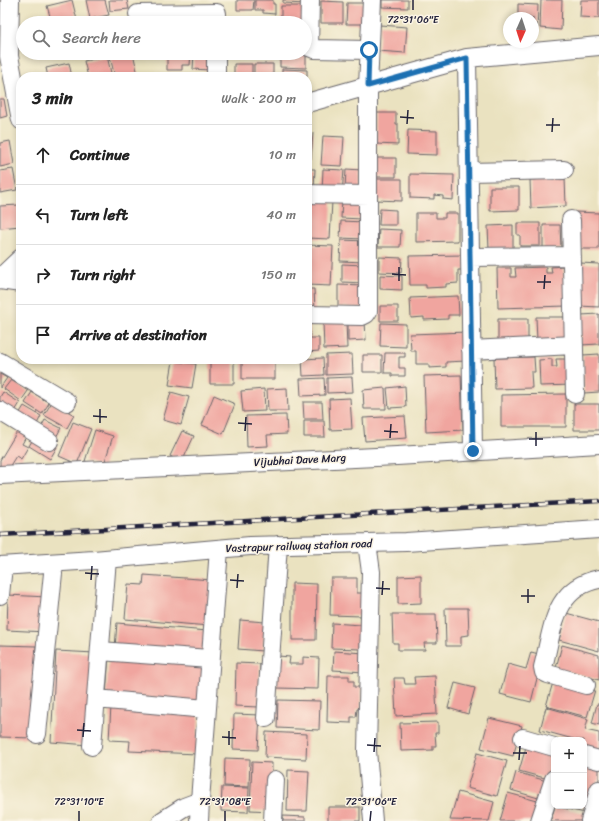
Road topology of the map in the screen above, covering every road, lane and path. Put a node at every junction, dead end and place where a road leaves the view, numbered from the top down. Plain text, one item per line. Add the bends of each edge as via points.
1 (10, 0) edge
2 (310, 0) edge
3 (372, 0) edge
4 (217, 12) edge
5 (138, 14) dead end
6 (310, 16) edge
7 (599, 46) edge
8 (16, 47) edge
9 (312, 48) edge
10 (369, 50) junction
11 (467, 58) junction
12 (17, 60) edge
13 (216, 60) edge
14 (18, 72) edge
15 (216, 72) edge
16 (368, 86) junction
17 (312, 102) edge
18 (564, 170) dead end
19 (469, 172) junction
20 (312, 194) edge
21 (368, 195) junction
22 (571, 220) dead end
23 (572, 256) junction
24 (470, 257) junction
25 (16, 263) edge
26 (0, 279) edge
27 (16, 282) edge
28 (312, 315) edge
29 (574, 345) junction
30 (472, 350) junction
31 (0, 362) edge
32 (575, 394) dead end
33 (67, 402) dead end
34 (0, 411) edge
35 (49, 440) dead end
36 (599, 444) edge
37 (473, 451) junction
38 (0, 475) edge
39 (599, 529) edge
40 (367, 543) junction
41 (278, 545) junction
42 (219, 549) junction
43 (107, 559) junction
44 (54, 563) junction
45 (2, 566) edge
46 (599, 579) edge
47 (0, 595) edge
48 (100, 652) junction
49 (209, 660) junction
50 (586, 685) dead end
51 (96, 700) junction
52 (206, 709) junction
53 (266, 718) dead end
54 (37, 734) dead end
55 (523, 738) dead end
56 (92, 746) dead end
57 (551, 746) edge
58 (587, 757) edge
59 (599, 760) edge
60 (275, 780) dead end
61 (551, 788) edge
62 (599, 790) edge
63 (200, 801) junction
64 (162, 821) edge
65 (199, 821) edge
66 (273, 821) edge
67 (373, 821) edge
68 (540, 821) edge
69 (590, 821) edge

1 - 8 street
2 - 6 street
3 - 10 street
4 - 5 street
7 - 11 street
9 - 10 street
10 - 16 street
11 - 16 street
11 - 19 street
12 - 14 street
13 - 15 street
16 - 17 street
16 - 21 street
18 - 19 street
19 - 24 street
20 - 21 street
21 - 28 street via 369,303 366,314
22 - 23 street
23 - 24 street
23 - 29 street
24 - 30 street
25 - 26 street
26 - 27 street
29 - 30 street
29 - 32 street
30 - 37 street
31 - 33 street
34 - 35 street
36 - 37 street, Vijubhai Dave Marg
37 - 38 street, Vijubhai Dave Marg
39 - 40 street, Vastrapur railway station road
40 - 41 street, Vastrapur railway station road
40 - 67 street via 371,572 367,750
41 - 42 street, Vastrapur railway station road
41 - 53 street
42 - 43 street, Vastrapur railway station road
42 - 49 street
43 - 44 street, Vastrapur railway station road
43 - 48 street
44 - 45 street, Vastrapur railway station road
44 - 54 street
45 - 47 street
46 - 50 street via 579,586 560,605 543,667 544,672 548,674
48 - 49 street
48 - 51 street
49 - 52 street
51 - 52 street
51 - 56 street
52 - 63 street
55 - 57 street
58 - 59 street
60 - 66 street
61 - 68 street
62 - 69 street
63 - 64 street via 184,807
63 - 65 street

